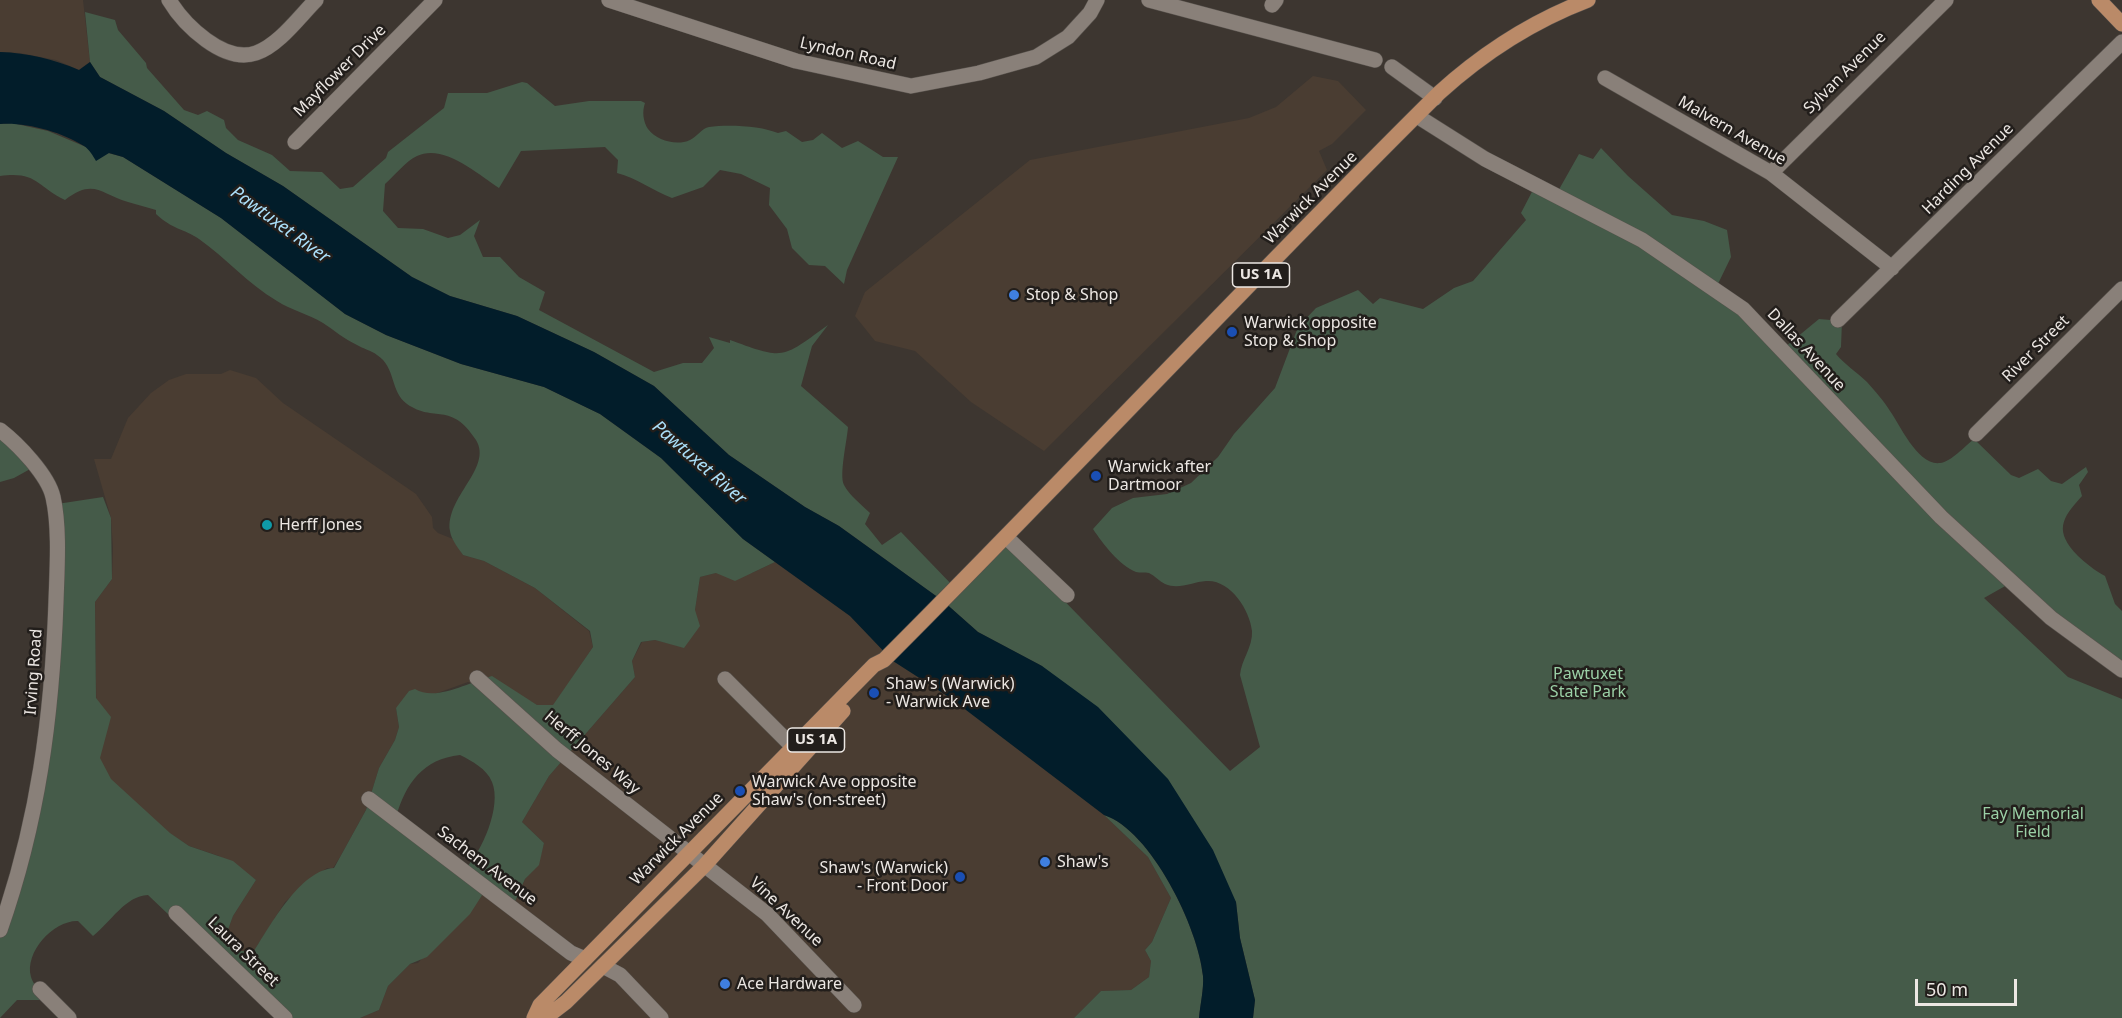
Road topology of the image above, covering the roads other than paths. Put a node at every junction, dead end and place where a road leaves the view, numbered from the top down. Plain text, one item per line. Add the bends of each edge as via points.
1 (169, 0) edge
2 (316, 0) edge
3 (435, 0) edge
4 (609, 0) edge
5 (1096, 0) edge
6 (1149, 0) edge
7 (1588, 0) edge
8 (1946, 0) edge
9 (2099, 0) edge
10 (2122, 24) edge
11 (2122, 42) edge
12 (1375, 60) dead end
13 (1392, 67) dead end
14 (1605, 78) dead end
15 (1435, 98) junction
16 (1417, 116) junction
17 (295, 142) dead end
18 (1771, 173) junction
19 (1892, 268) junction
20 (2122, 289) edge
21 (1838, 320) dead end
22 (0, 430) edge
23 (1976, 434) dead end
24 (1006, 537) junction
25 (1067, 595) dead end
26 (886, 659) junction
27 (2122, 670) edge
28 (477, 678) dead end
29 (725, 679) dead end
30 (793, 747) junction
31 (369, 799) dead end
32 (687, 854) junction
33 (704, 866) junction
34 (176, 913) dead end
35 (0, 930) edge
36 (585, 959) junction
37 (603, 966) junction
38 (40, 989) dead end
39 (854, 1005) dead end
40 (69, 1018) edge
41 (285, 1018) edge
42 (534, 1018) edge
43 (545, 1018) edge
44 (661, 1018) edge

1 - 2 street via 202,39 237,54 256,53
3 - 17 street, Mayflower Drive
4 - 5 street, Lyndon Road via 796,61 910,86 1036,57 1068,37 1090,13
6 - 12 street
7 - 15 main road, Warwick Avenue / US 1A via 1509,40 1468,68
8 - 18 street, Sylvan Avenue
9 - 10 main road
11 - 19 street, Harding Avenue
13 - 15 street
14 - 18 street, Malvern Avenue
15 - 16 main road, Warwick Avenue / US 1A
16 - 24 main road, Warwick Avenue / US 1A
16 - 27 street, Dallas Avenue via 1485,159 1642,240 1743,309 1941,518 2051,618
18 - 19 street, Malvern Avenue
19 - 21 street, Harding Avenue
20 - 23 street, River Street
22 - 35 street, Irving Road via 35,465 53,496 57,563 54,673 43,768 20,871
24 - 25 street
24 - 26 main road, Warwick Avenue / US 1A
26 - 30 main road, Warwick Avenue / US 1A via 874,665
26 - 33 main road, Warwick Avenue / US 1A via 881,671
28 - 32 street, Herff Jones Way via 556,750
29 - 30 street
30 - 32 main road, Warwick Avenue / US 1A
31 - 36 street, Sachem Avenue via 571,953
32 - 33 street, Vine Avenue
32 - 36 main road, Warwick Avenue / US 1A
33 - 37 main road, Warwick Avenue / US 1A
33 - 39 street, Vine Avenue via 766,914
34 - 41 street, Laura Street
36 - 42 main road, Warwick Avenue / US 1A via 540,1005
37 - 43 main road, Warwick Avenue / US 1A
37 - 44 street via 620,975
38 - 40 street

